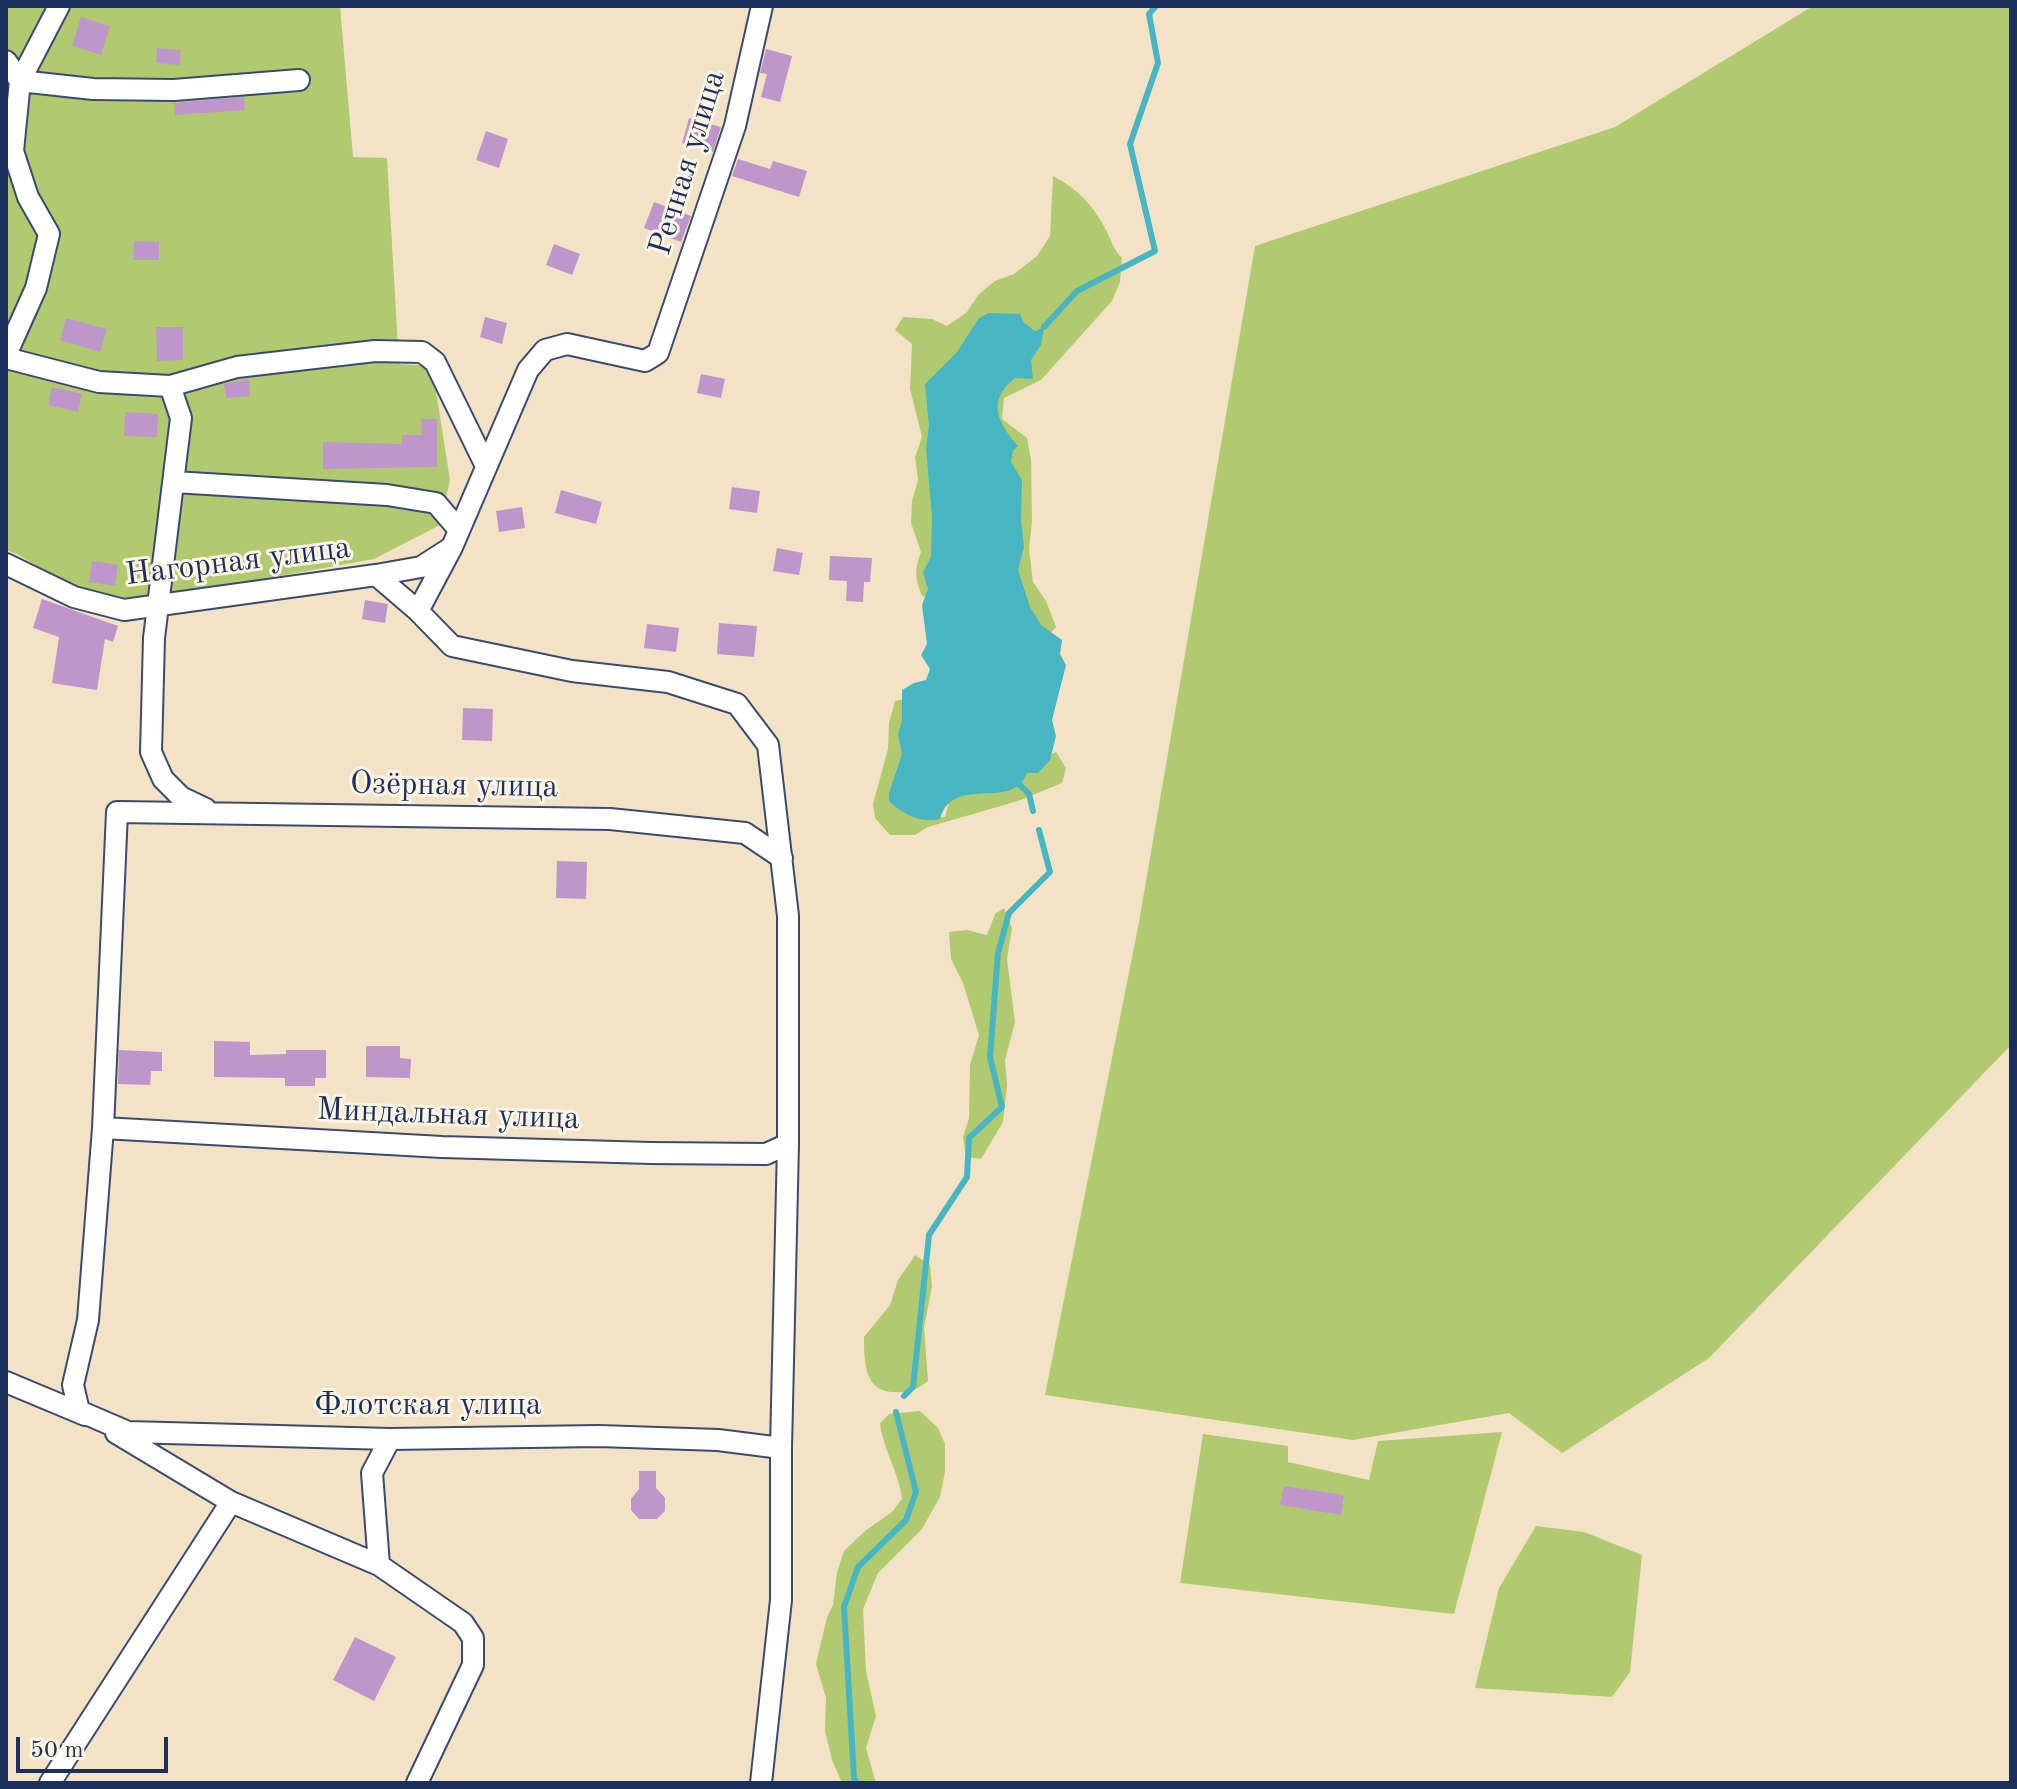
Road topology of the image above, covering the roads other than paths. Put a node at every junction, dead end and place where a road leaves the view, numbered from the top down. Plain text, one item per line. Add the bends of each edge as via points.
1 (59, 6) edge
2 (762, 6) edge
3 (6, 61) edge
4 (299, 80) dead end
5 (20, 81) junction
6 (6, 182) edge
7 (28, 197) junction
8 (6, 356) edge
9 (170, 386) junction
10 (486, 466) junction
11 (174, 482) junction
12 (456, 538) junction
13 (6, 564) edge
14 (376, 575) junction
15 (158, 606) junction
16 (418, 611) junction
17 (214, 812) junction
18 (782, 858) junction
19 (103, 1128) junction
20 (788, 1144) junction
21 (6, 1382) edge
22 (79, 1411) junction
23 (390, 1439) junction
24 (781, 1448) junction
25 (231, 1502) junction
26 (379, 1565) junction
27 (50, 1783) edge
28 (417, 1783) edge
29 (761, 1783) edge

1 - 5 street
2 - 10 street, Речная улица via 735,126 658,353 645,361 567,344 545,350 528,370
3 - 5 street
4 - 5 street via 174,90
5 - 7 street via 13,151
6 - 7 street
7 - 8 street via 49,234 36,288
8 - 9 street via 99,382
9 - 10 street via 237,367 375,351 422,352 435,362
9 - 11 street via 181,418
10 - 12 street
11 - 12 street via 387,495 436,503
11 - 15 street
12 - 14 street via 421,567
12 - 16 street
13 - 15 street, Нагорная улица via 74,597 124,610
14 - 15 street, Нагорная улица
14 - 16 street, Нагорная улица
15 - 17 street via 151,752 163,779 181,797
16 - 18 street, Нагорная улица via 452,646 572,671 668,682 737,704 768,745
17 - 18 street, Озёрная улица via 610,819 745,833
17 - 19 street, Озёрная улица via 117,812
18 - 20 street via 788,916
19 - 20 street, Миндальная улица via 651,1153 766,1154
19 - 22 street via 88,1320 73,1385
20 - 24 street
21 - 22 street
22 - 23 street, Флотская улица via 128,1432
22 - 25 street
23 - 24 street, Флотская улица via 599,1436
23 - 26 street via 372,1473
24 - 29 street via 781,1600
25 - 26 street
25 - 27 street
26 - 28 street via 463,1623 473,1638 473,1665

